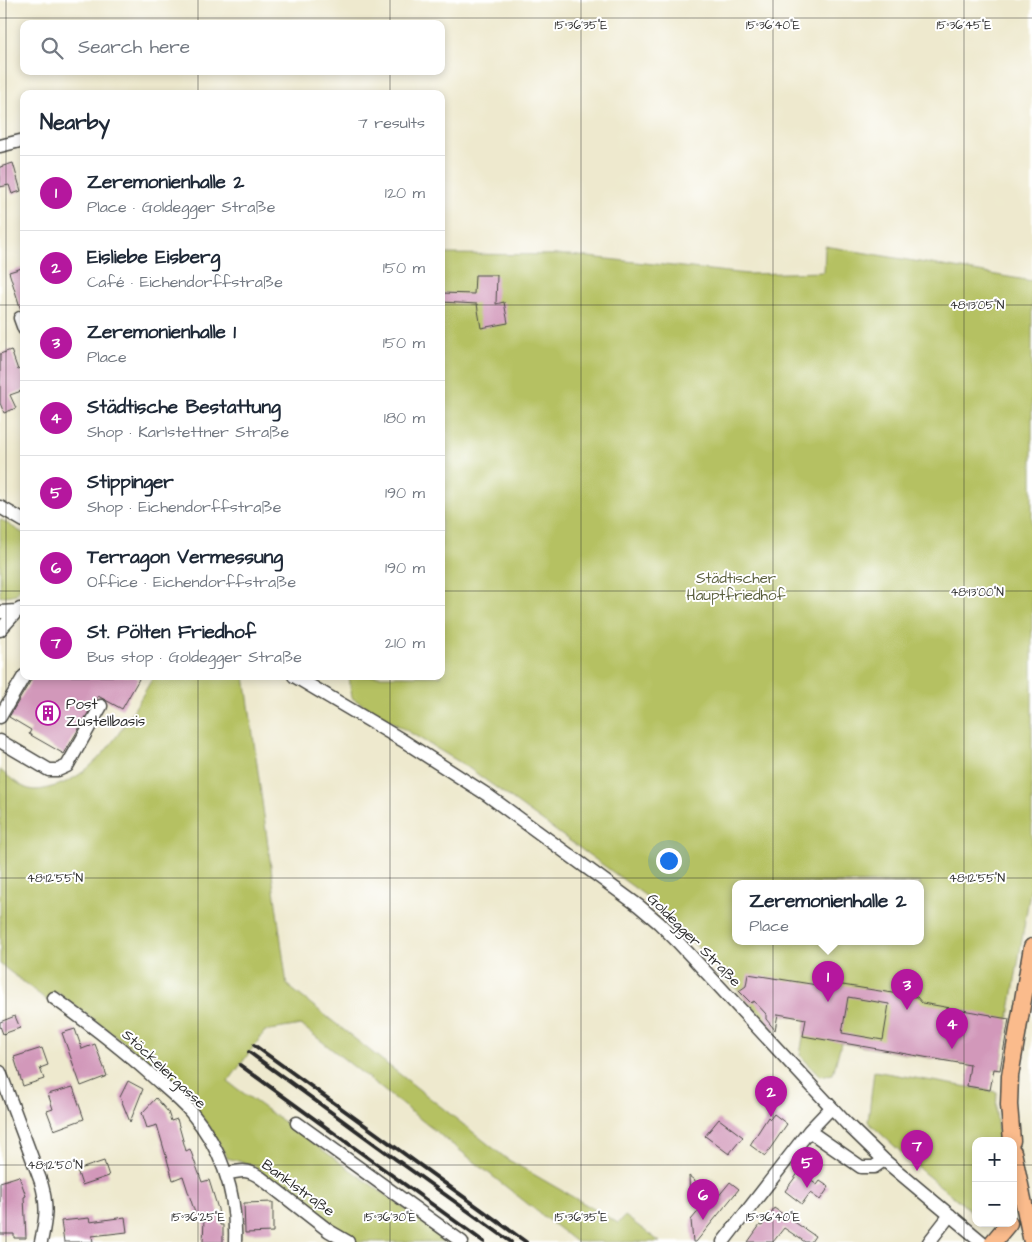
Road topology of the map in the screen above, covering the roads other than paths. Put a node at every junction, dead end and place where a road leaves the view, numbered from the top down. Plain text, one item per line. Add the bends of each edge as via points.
1 (20, 141) edge
2 (0, 146) edge
3 (0, 507) edge
4 (20, 519) edge
5 (20, 608) edge
6 (0, 612) edge
7 (0, 630) edge
8 (22, 680) edge
9 (301, 680) edge
10 (101, 706) dead end
11 (0, 717) edge
12 (0, 741) edge
13 (1032, 947) edge
14 (54, 998) dead end
15 (0, 1072) edge
16 (831, 1108) junction
17 (298, 1123) dead end
18 (809, 1131) junction
19 (1012, 1137) edge
20 (884, 1160) junction
21 (1017, 1165) edge
22 (226, 1174) junction
23 (1028, 1202) edge
24 (1017, 1213) edge
25 (950, 1215) junction
26 (1029, 1225) junction
27 (1006, 1227) edge
28 (41, 1242) edge
29 (235, 1242) edge
30 (348, 1242) edge
31 (462, 1242) edge
32 (723, 1242) edge
33 (928, 1242) edge
34 (982, 1242) edge
35 (994, 1242) edge
36 (1018, 1242) edge
37 (1032, 1242) edge

1 - 2 street
3 - 4 street
5 - 6 street
5 - 7 street
8 - 11 street
9 - 16 street, Goldegger Straße via 486,794 638,906 678,942
10 - 12 street via 67,766 58,770 49,770
13 - 19 main road via 1010,1076
14 - 22 street, Stöckelergasse via 122,1049 190,1111 206,1131
15 - 28 street via 45,1196 46,1214
16 - 18 street
16 - 20 street, Goldegger Straße
17 - 31 street
18 - 20 street via 861,1167 874,1167
18 - 32 street
20 - 25 street, Goldegger Straße
21 - 23 main road
22 - 29 street, Stöckelergasse via 234,1205
22 - 30 street, Banklstraße via 251,1172 262,1178 328,1231
23 - 24 main road
23 - 26 main road
25 - 33 street
25 - 34 street, Goldegger Straße
26 - 36 main road
26 - 37 main road
27 - 35 main road

